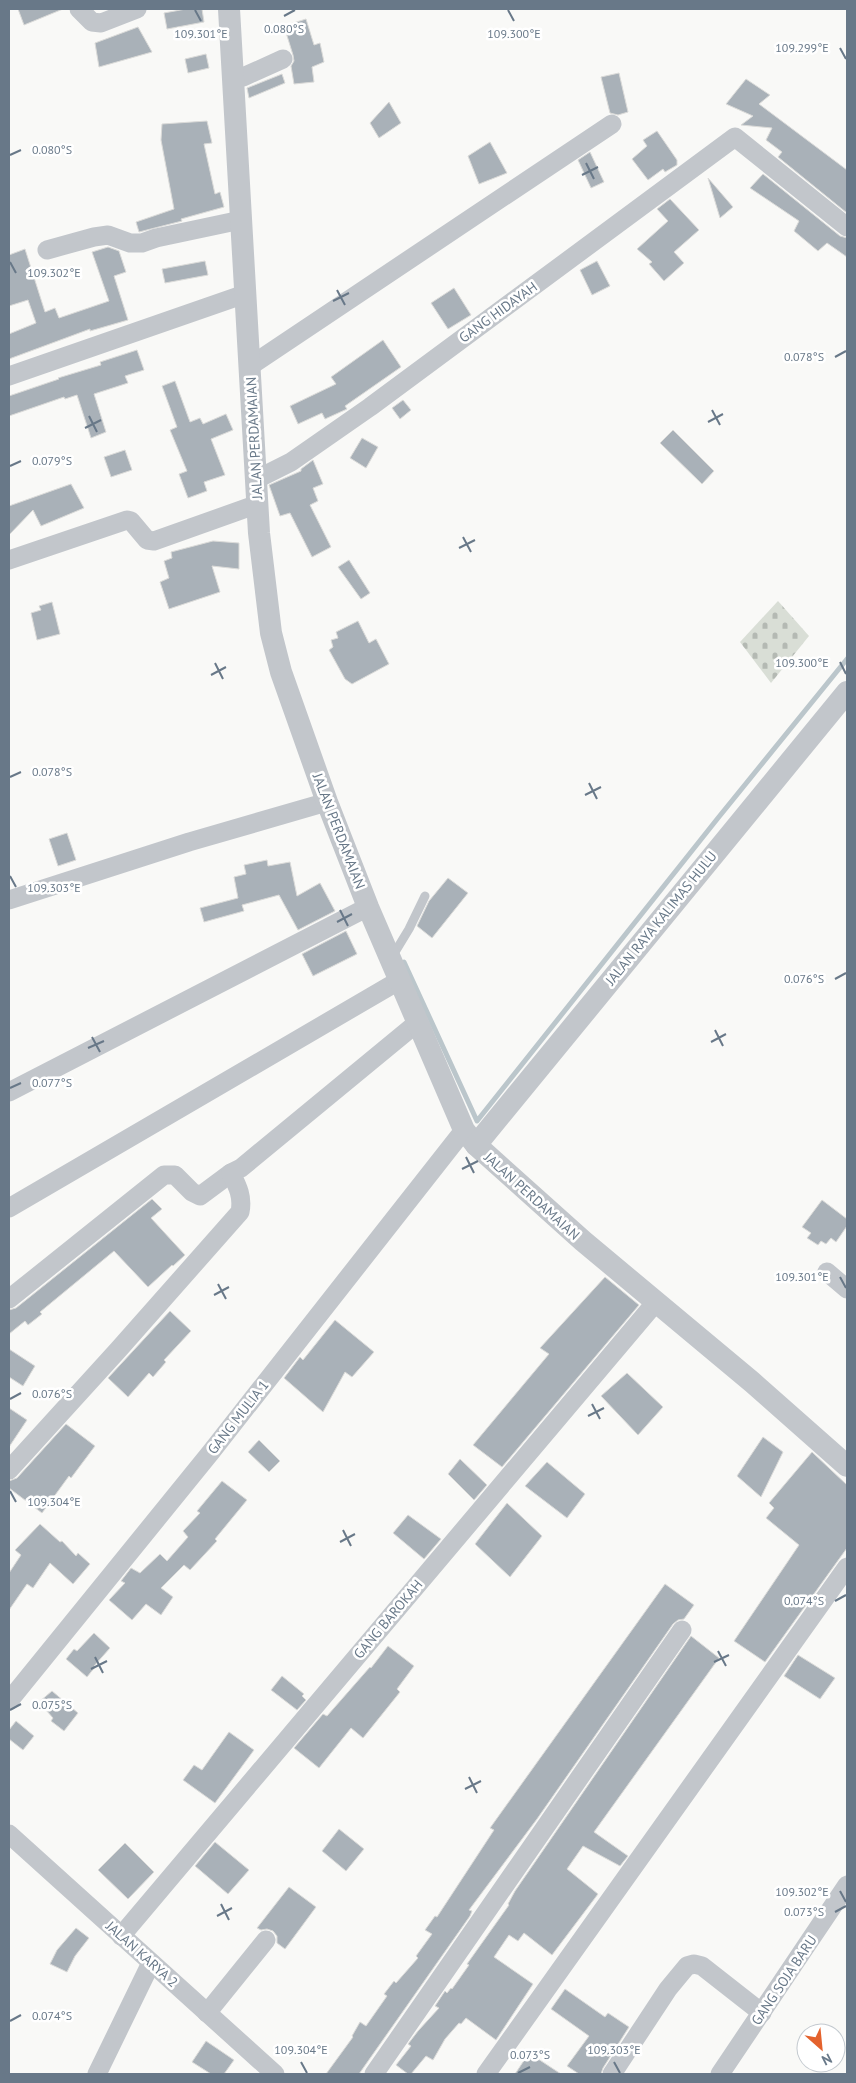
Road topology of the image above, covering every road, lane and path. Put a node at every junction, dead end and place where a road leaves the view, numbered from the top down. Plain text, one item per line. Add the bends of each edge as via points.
1 (79, 9) edge
2 (137, 9) edge
3 (230, 9) edge
4 (283, 59) dead end
5 (234, 79) junction
6 (612, 124) dead end
7 (241, 220) junction
8 (847, 227) edge
9 (47, 250) dead end
10 (245, 294) junction
11 (250, 366) junction
12 (9, 376) edge
13 (257, 480) junction
14 (258, 504) junction
15 (9, 560) edge
16 (847, 692) edge
17 (327, 802) junction
18 (426, 896) dead end
19 (9, 900) edge
20 (368, 906) junction
21 (391, 958) junction
22 (400, 980) junction
23 (418, 1023) junction
24 (9, 1092) edge
25 (470, 1138) junction
26 (231, 1173) junction
27 (9, 1208) edge
28 (827, 1272) dead end
29 (847, 1289) edge
30 (9, 1299) edge
31 (656, 1302) junction
32 (845, 1460) edge
33 (9, 1470) edge
34 (847, 1567) edge
35 (682, 1630) dead end
36 (9, 1701) edge
37 (9, 1834) edge
38 (847, 1885) edge
39 (121, 1936) junction
40 (266, 1940) dead end
41 (151, 1963) junction
42 (207, 2013) junction
43 (762, 2013) junction
44 (97, 2074) edge
45 (275, 2074) edge
46 (374, 2074) edge
47 (486, 2074) edge
48 (612, 2074) edge
49 (720, 2074) edge

1 - 2 street via 92,22 101,23
3 - 5 street, JALAN PERDAMAIAN
4 - 5 street
5 - 7 street, JALAN PERDAMAIAN
6 - 11 street
7 - 9 street via 142,243 130,243 108,235
7 - 10 street, JALAN PERDAMAIAN
8 - 13 street, GANG HIDAYAH via 735,137 370,407 291,462
10 - 11 street, JALAN PERDAMAIAN
10 - 12 street
11 - 13 street, JALAN PERDAMAIAN
13 - 14 street, JALAN PERDAMAIAN
14 - 15 street via 154,541 147,540 127,520
14 - 17 street, JALAN PERDAMAIAN via 271,633 281,672
16 - 25 street, JALAN RAYA KALIMAS HULU
17 - 19 street
17 - 20 street, JALAN PERDAMAIAN
18 - 21 lane
20 - 21 street, JALAN PERDAMAIAN
20 - 24 street
21 - 22 street, JALAN PERDAMAIAN
22 - 23 street, JALAN PERDAMAIAN
22 - 27 street
23 - 25 street, JALAN PERDAMAIAN
23 - 26 street
25 - 31 street, JALAN PERDAMAIAN via 583,1241
25 - 36 street, GANG MULIA 1
26 - 30 street via 200,1196 175,1175 164,1175
26 - 33 street via 240,1192 240,1212
28 - 29 street
31 - 32 street, JALAN PERDAMAIAN
31 - 39 street, GANG BAROKAH
34 - 47 street
35 - 46 street
37 - 39 street, JALAN KARYA 2
38 - 43 street, GANG SOJA BARU
39 - 41 street, JALAN KARYA 2
40 - 42 street
41 - 42 street, JALAN KARYA 2
41 - 44 street
42 - 45 street, JALAN KARYA 2
43 - 48 street via 702,1966 687,1966
43 - 49 street, GANG SOJA BARU

